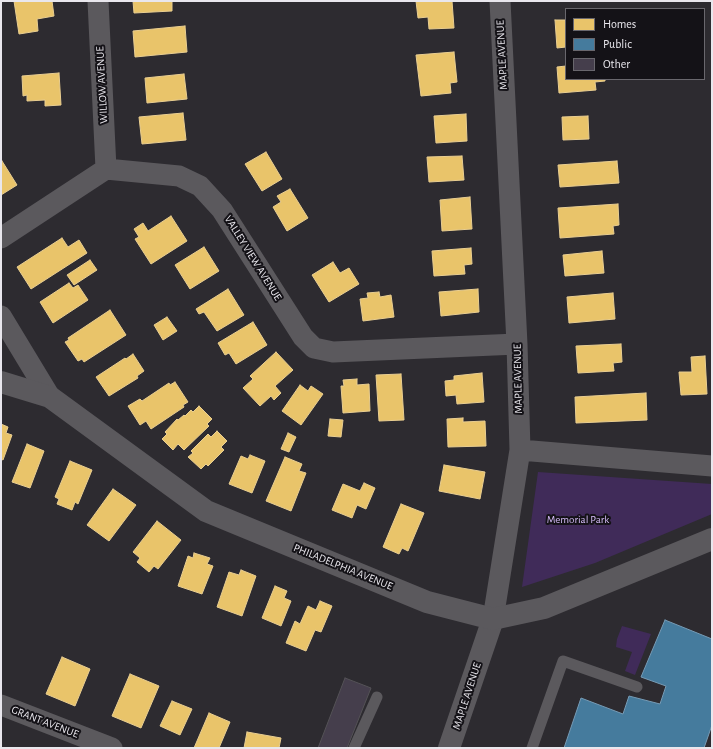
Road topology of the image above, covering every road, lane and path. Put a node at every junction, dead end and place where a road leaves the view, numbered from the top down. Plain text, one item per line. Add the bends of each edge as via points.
1 (98, 1) edge
2 (500, 1) edge
3 (106, 169) junction
4 (1, 238) edge
5 (1, 316) edge
6 (517, 344) junction
7 (1, 382) edge
8 (50, 397) junction
9 (520, 450) junction
10 (712, 466) edge
11 (712, 539) edge
12 (493, 619) junction
13 (637, 687) dead end
14 (377, 697) dead end
15 (1, 705) edge
16 (112, 748) edge
17 (354, 748) edge
18 (449, 748) edge
19 (532, 748) edge

1 - 3 street, WILLOW AVENUE
2 - 6 street, MAPLE AVENUE
3 - 4 street
3 - 6 street, VALLEY VIEW AVENUE via 179,176 200,186 222,210 303,337 314,348 332,352
5 - 8 street
6 - 9 street, MAPLE AVENUE
7 - 8 main road, PHILADELPHIA AVENUE
8 - 12 main road, PHILADELPHIA AVENUE via 206,512 427,602
9 - 10 street
9 - 12 street, MAPLE AVENUE
11 - 12 main road, PHILADELPHIA AVENUE via 544,608
12 - 18 main road, MAPLE AVENUE
13 - 19 lane via 564,661
14 - 17 lane
15 - 16 street, GRANT AVENUE

